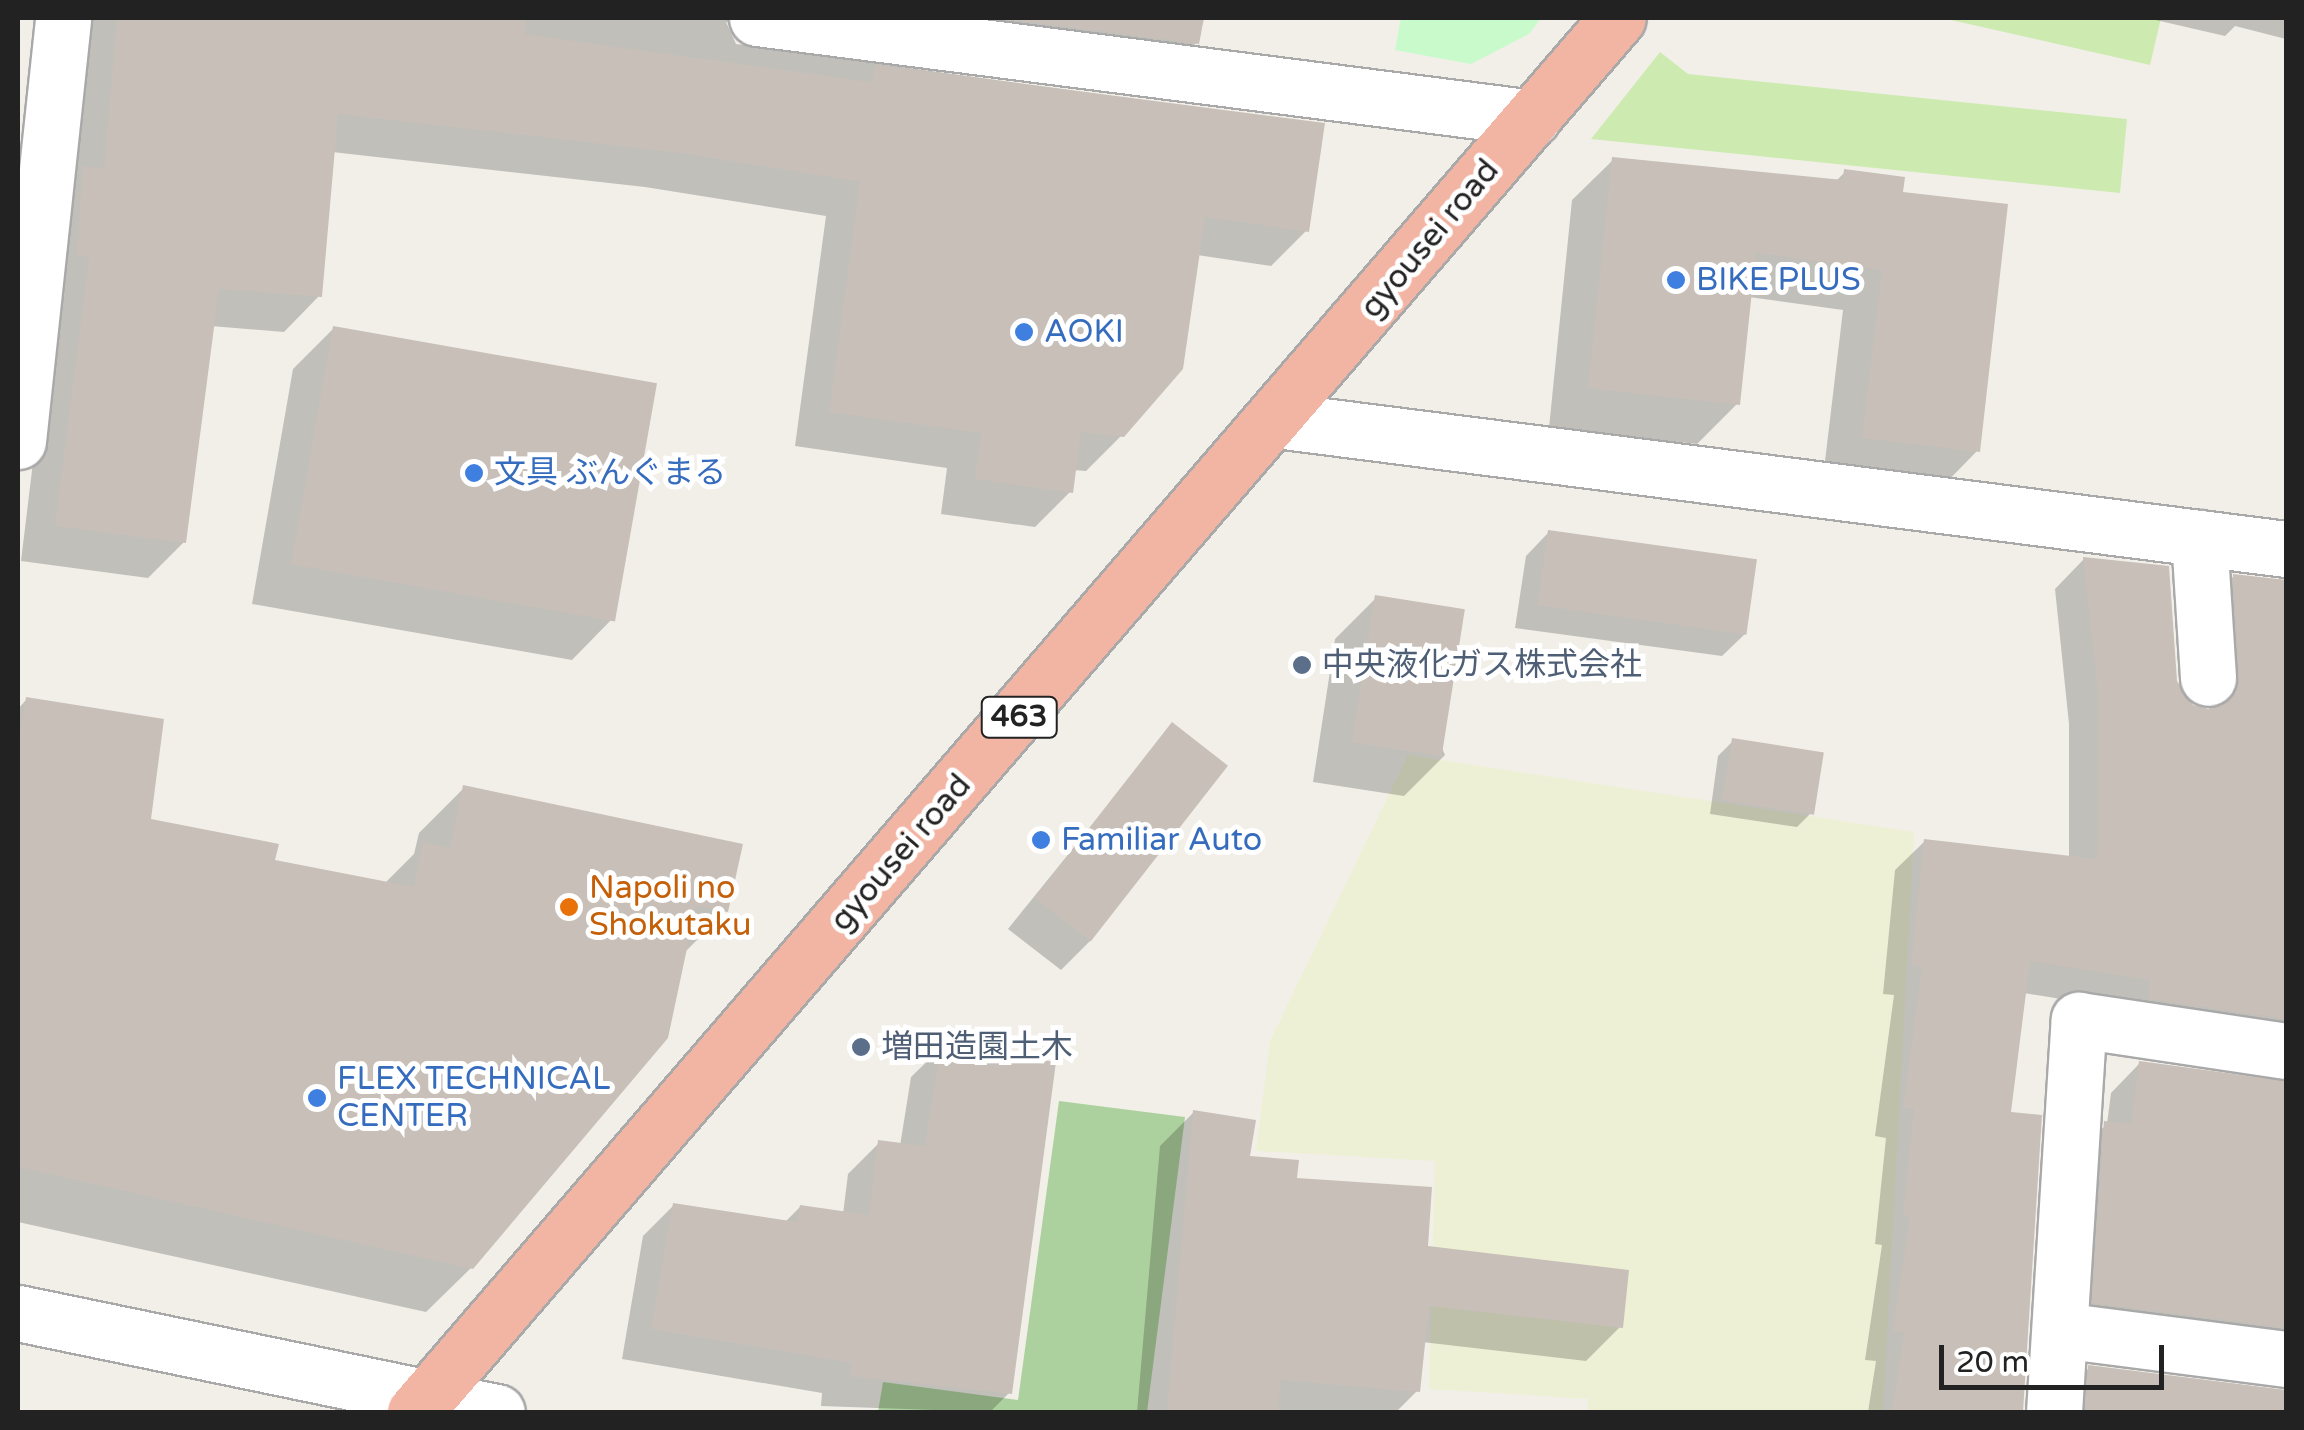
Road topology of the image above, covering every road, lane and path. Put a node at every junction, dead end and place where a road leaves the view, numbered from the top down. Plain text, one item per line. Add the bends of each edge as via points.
1 (63, 18) edge
2 (757, 18) edge
3 (1618, 18) edge
4 (1533, 118) junction
5 (1276, 420) junction
6 (18, 441) edge
7 (2199, 538) junction
8 (2286, 549) edge
9 (2208, 678) dead end
10 (2286, 1051) edge
11 (18, 1313) edge
12 (2060, 1330) junction
13 (2286, 1359) edge
14 (420, 1407) edge
15 (497, 1412) edge
16 (2054, 1412) edge

1 - 6 street
2 - 4 street
3 - 4 highway, gyousei road / 463
4 - 5 highway, gyousei road / 463
5 - 7 street
5 - 14 highway, gyousei road / 463
7 - 8 street
7 - 9 street
10 - 12 street via 2079,1020
11 - 14 street
12 - 13 street
12 - 16 street
14 - 15 street

